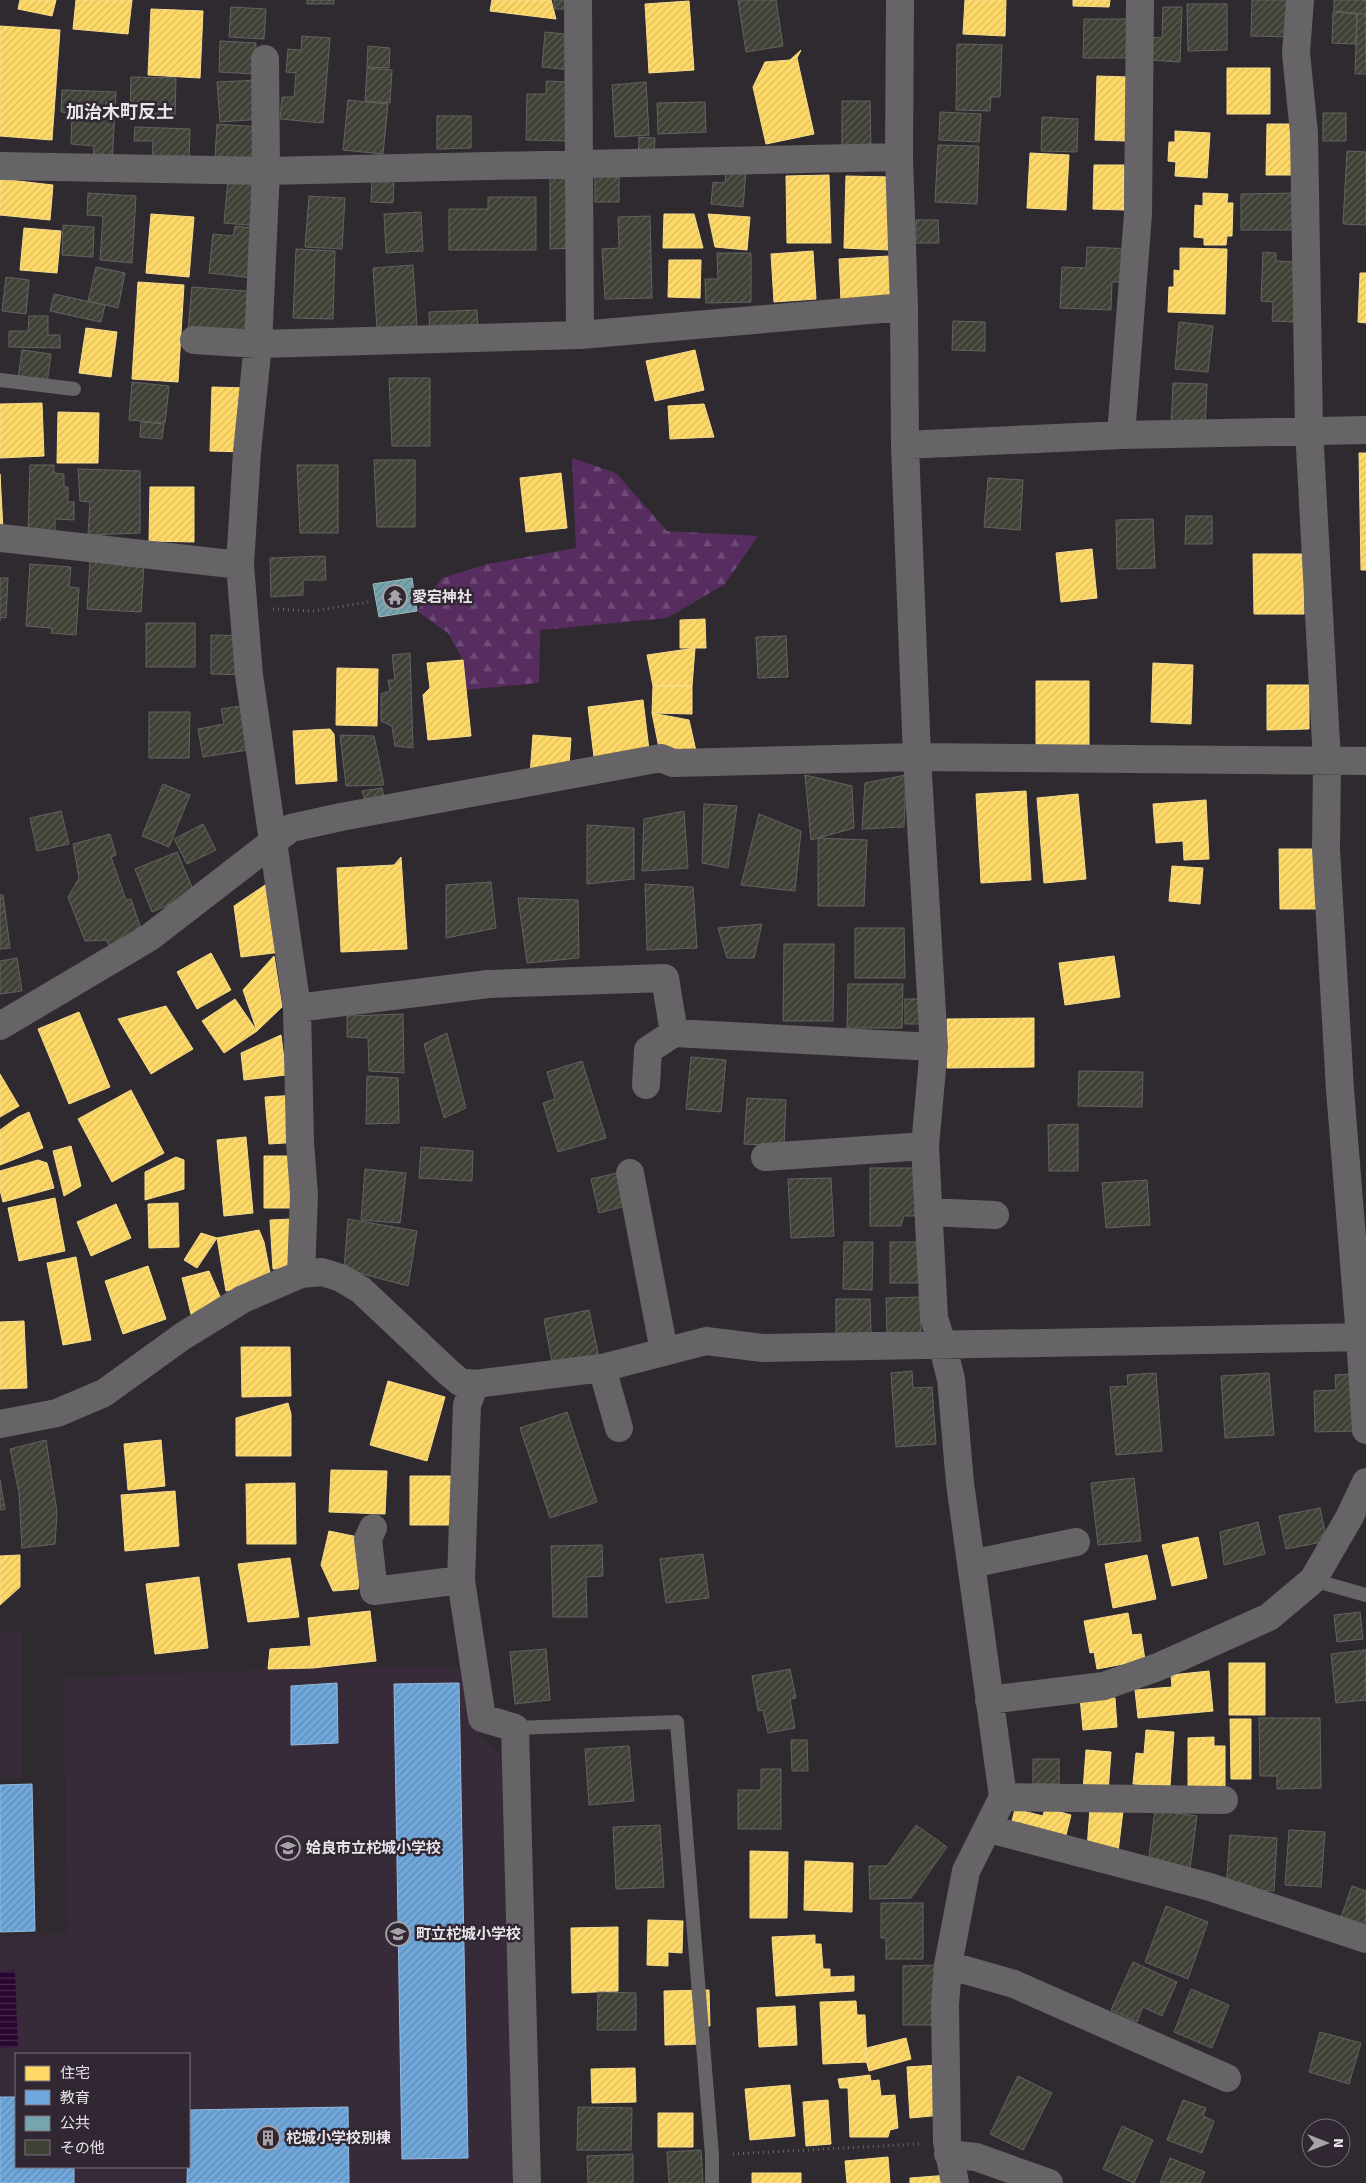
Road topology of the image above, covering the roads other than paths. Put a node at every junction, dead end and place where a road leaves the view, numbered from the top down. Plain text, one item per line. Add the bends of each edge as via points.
1 (578, 0) edge
2 (900, 0) edge
3 (1140, 0) edge
4 (1300, 0) edge
5 (265, 59) dead end
6 (899, 157) junction
7 (580, 165) junction
8 (0, 166) edge
9 (266, 171) junction
10 (904, 307) junction
11 (580, 335) junction
12 (194, 340) dead end
13 (258, 344) junction
14 (0, 380) edge
15 (74, 389) dead end
16 (1309, 429) junction
17 (1366, 430) edge
18 (1121, 435) junction
19 (906, 445) junction
20 (0, 538) edge
21 (240, 566) junction
22 (917, 757) junction
23 (1327, 762) junction
24 (1366, 762) edge
25 (273, 843) junction
26 (298, 1008) junction
27 (0, 1026) edge
28 (674, 1033) junction
29 (934, 1047) junction
30 (646, 1085) dead end
31 (925, 1146) junction
32 (765, 1157) dead end
33 (630, 1173) dead end
34 (928, 1212) junction
35 (995, 1215) dead end
36 (301, 1274) junction
37 (1363, 1337) edge
38 (942, 1343) junction
39 (664, 1351) junction
40 (602, 1368) junction
41 (475, 1384) junction
42 (0, 1424) edge
43 (620, 1428) dead end
44 (1366, 1430) edge
45 (1366, 1482) edge
46 (373, 1528) dead end
47 (1076, 1542) dead end
48 (971, 1564) junction
49 (461, 1580) junction
50 (1313, 1580) junction
51 (1366, 1594) edge
52 (988, 1700) junction
53 (514, 1728) junction
54 (1003, 1797) junction
55 (1224, 1800) dead end
56 (988, 1829) junction
57 (1366, 1939) edge
58 (948, 1965) junction
59 (1227, 2078) dead end
60 (948, 2148) junction
61 (527, 2183) edge
62 (712, 2183) edge
63 (955, 2183) edge
64 (1049, 2183) edge

1 - 7 street
2 - 6 street
3 - 18 street via 1138,214
4 - 16 street via 1296,53 1304,133
5 - 9 street
6 - 7 street
6 - 10 street
7 - 9 street
7 - 11 street
8 - 9 street
9 - 13 street
10 - 11 street
10 - 19 street
11 - 13 street
12 - 13 street
13 - 21 street
14 - 15 lane
16 - 17 street
16 - 18 street
16 - 23 street
18 - 19 street
19 - 22 street
20 - 21 street
21 - 25 street via 242,607
22 - 23 street
22 - 25 street via 673,763 661,758 291,828
22 - 29 street
23 - 24 street
23 - 37 street via 1326,849 1336,1023
25 - 26 street
25 - 27 street via 150,937
26 - 28 street via 488,984 665,978
26 - 36 street via 304,1196
28 - 29 street
28 - 30 street via 648,1050
29 - 31 street
31 - 32 street
31 - 34 street
33 - 39 street
34 - 35 street
34 - 38 street via 934,1318
36 - 41 street via 322,1272 341,1278 361,1290 460,1382
36 - 42 street via 243,1299 190,1331 104,1393 57,1413
37 - 38 street
37 - 44 street
38 - 39 street via 763,1348 706,1341
38 - 48 street via 951,1379
39 - 40 street
40 - 41 street
40 - 43 street
41 - 49 street via 468,1405
45 - 50 street
46 - 49 street via 368,1539 374,1591
47 - 48 street
48 - 52 street
49 - 53 street via 482,1718
50 - 51 lane
50 - 52 street via 1269,1617 1158,1667 1104,1686
52 - 54 street
53 - 61 street
53 - 62 lane via 677,1722
54 - 55 street
54 - 56 street
56 - 57 street via 1210,1887
56 - 58 street via 966,1872
58 - 59 street via 1014,1984
58 - 60 street via 945,2005
60 - 63 street
60 - 64 street

